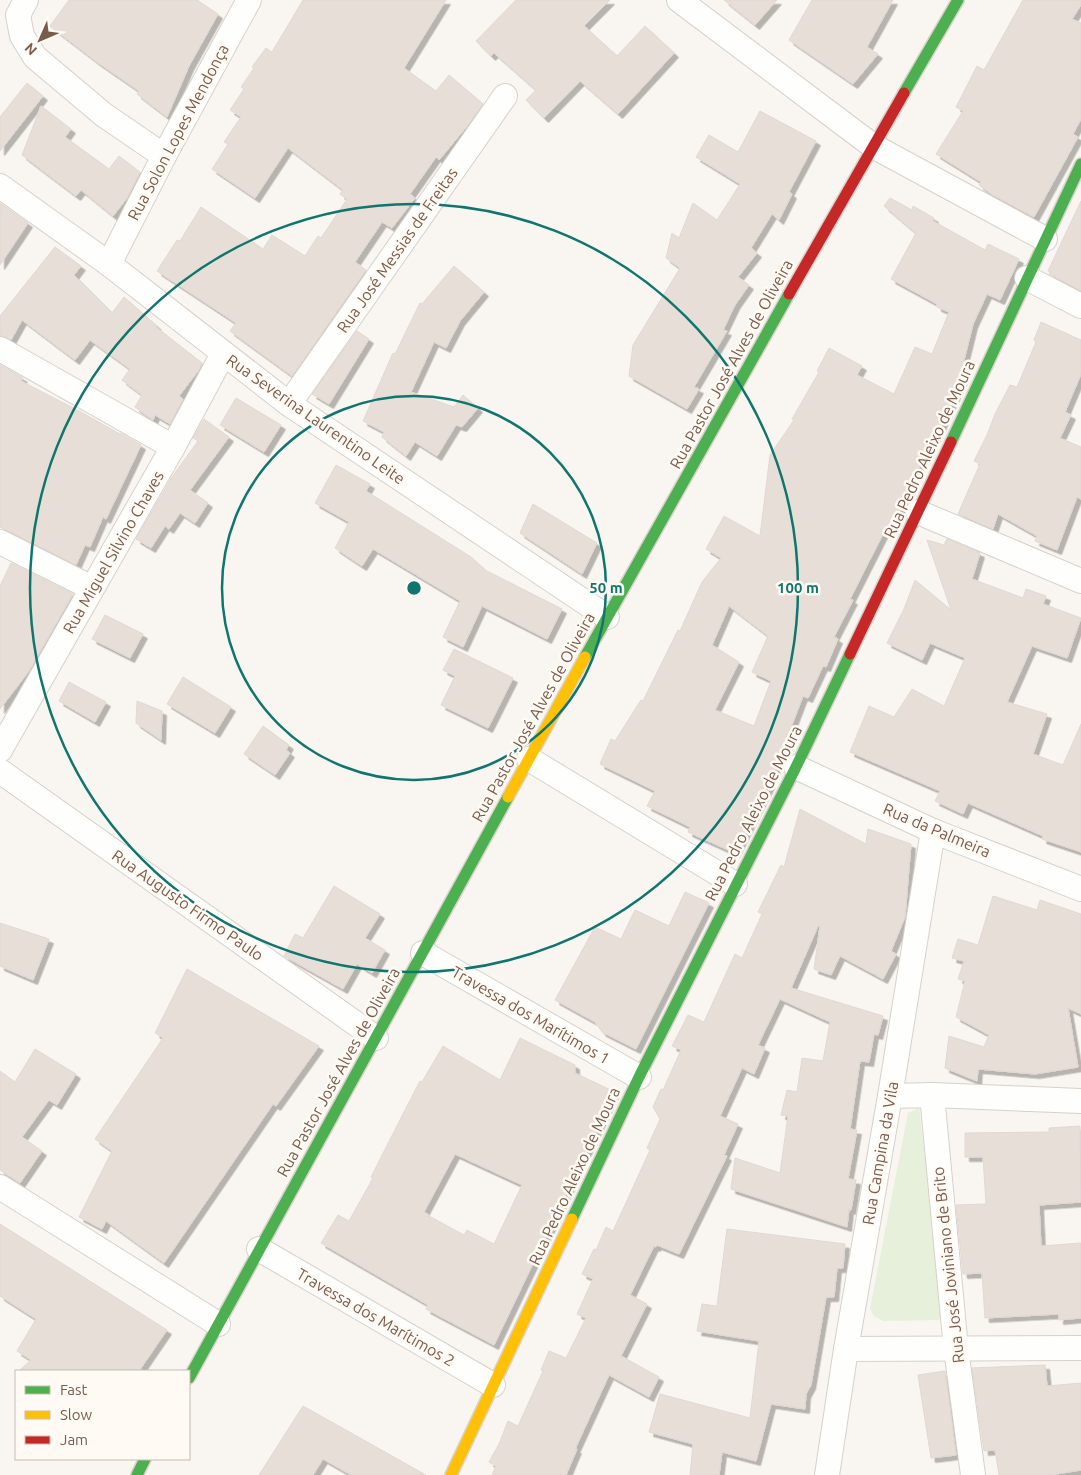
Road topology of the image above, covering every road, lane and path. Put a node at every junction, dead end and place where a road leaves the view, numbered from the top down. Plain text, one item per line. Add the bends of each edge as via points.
1 (26, 0) edge
2 (249, 0) edge
3 (680, 0) edge
4 (958, 0) edge
5 (505, 96) dead end
6 (873, 146) junction
7 (164, 156) junction
8 (1081, 164) edge
9 (0, 186) edge
10 (1045, 239) junction
11 (109, 264) junction
12 (1027, 278) junction
13 (1081, 306) edge
14 (0, 350) edge
15 (224, 354) junction
16 (289, 404) junction
17 (173, 447) junction
18 (918, 512) junction
19 (0, 542) edge
20 (1081, 581) edge
21 (92, 588) junction
22 (607, 617) junction
23 (0, 750) edge
24 (529, 759) junction
25 (796, 767) junction
26 (0, 771) edge
27 (933, 831) junction
28 (735, 884) junction
29 (1081, 889) edge
30 (423, 952) junction
31 (376, 1038) junction
32 (639, 1077) junction
33 (932, 1095) junction
34 (890, 1096) junction
35 (1081, 1101) edge
36 (0, 1187) edge
37 (259, 1249) junction
38 (218, 1324) junction
39 (1081, 1348) edge
40 (846, 1349) junction
41 (956, 1349) junction
42 (190, 1376) edge
43 (493, 1385) junction
44 (144, 1460) edge
45 (137, 1475) edge
46 (451, 1475) edge
47 (827, 1475) edge
48 (972, 1475) edge

1 - 7 street via 18,15 19,22 22,36 35,57 104,115
2 - 7 street, Rua Solon Lopes Mendonça
3 - 6 street
4 - 6 main road, Rua Pastor José Alves de Oliveira
5 - 16 street, Rua José Messias de Freitas
6 - 10 street
6 - 22 main road, Rua Pastor José Alves de Oliveira
7 - 11 street, Rua Solon Lopes Mendonça
8 - 10 main road, Rua Pedro Aleixo de Moura
9 - 11 street, Rua Severina Laurentino Leite
10 - 12 main road, Rua Pedro Aleixo de Moura
11 - 15 street, Rua Severina Laurentino Leite
12 - 13 street
12 - 18 main road, Rua Pedro Aleixo de Moura
14 - 17 street
15 - 16 street, Rua Severina Laurentino Leite
15 - 17 street, Rua Miguel Silvino Chaves
16 - 22 street, Rua Severina Laurentino Leite
17 - 21 street, Rua Miguel Silvino Chaves
18 - 20 street
18 - 25 main road, Rua Pedro Aleixo de Moura
19 - 21 street
21 - 23 street, Rua Miguel Silvino Chaves
22 - 24 main road, Rua Pastor José Alves de Oliveira
24 - 28 street
24 - 30 main road, Rua Pastor José Alves de Oliveira
25 - 27 street, Rua da Palmeira
25 - 28 main road, Rua Pedro Aleixo de Moura
26 - 31 street, Rua Augusto Firmo Paulo
27 - 29 street, Rua da Palmeira
27 - 34 street, Rua Campina da Vila
28 - 32 main road, Rua Pedro Aleixo de Moura
30 - 31 main road, Rua Pastor José Alves de Oliveira
30 - 32 street, Travessa dos Marítimos 1
31 - 37 main road, Rua Pastor José Alves de Oliveira
32 - 43 main road, Rua Pedro Aleixo de Moura
33 - 34 street
33 - 35 street
33 - 41 street, Rua José Joviniano de Brito
34 - 40 street, Rua Campina da Vila
36 - 38 street
37 - 38 main road, Rua Pastor José Alves de Oliveira
37 - 43 street, Travessa dos Marítimos 2
38 - 42 main road, Rua Pastor José Alves de Oliveira
39 - 41 street
40 - 41 street
40 - 47 street, Rua Campina da Vila
41 - 48 street, Rua José Joviniano de Brito
43 - 46 main road, Rua Pedro Aleixo de Moura
44 - 45 main road

